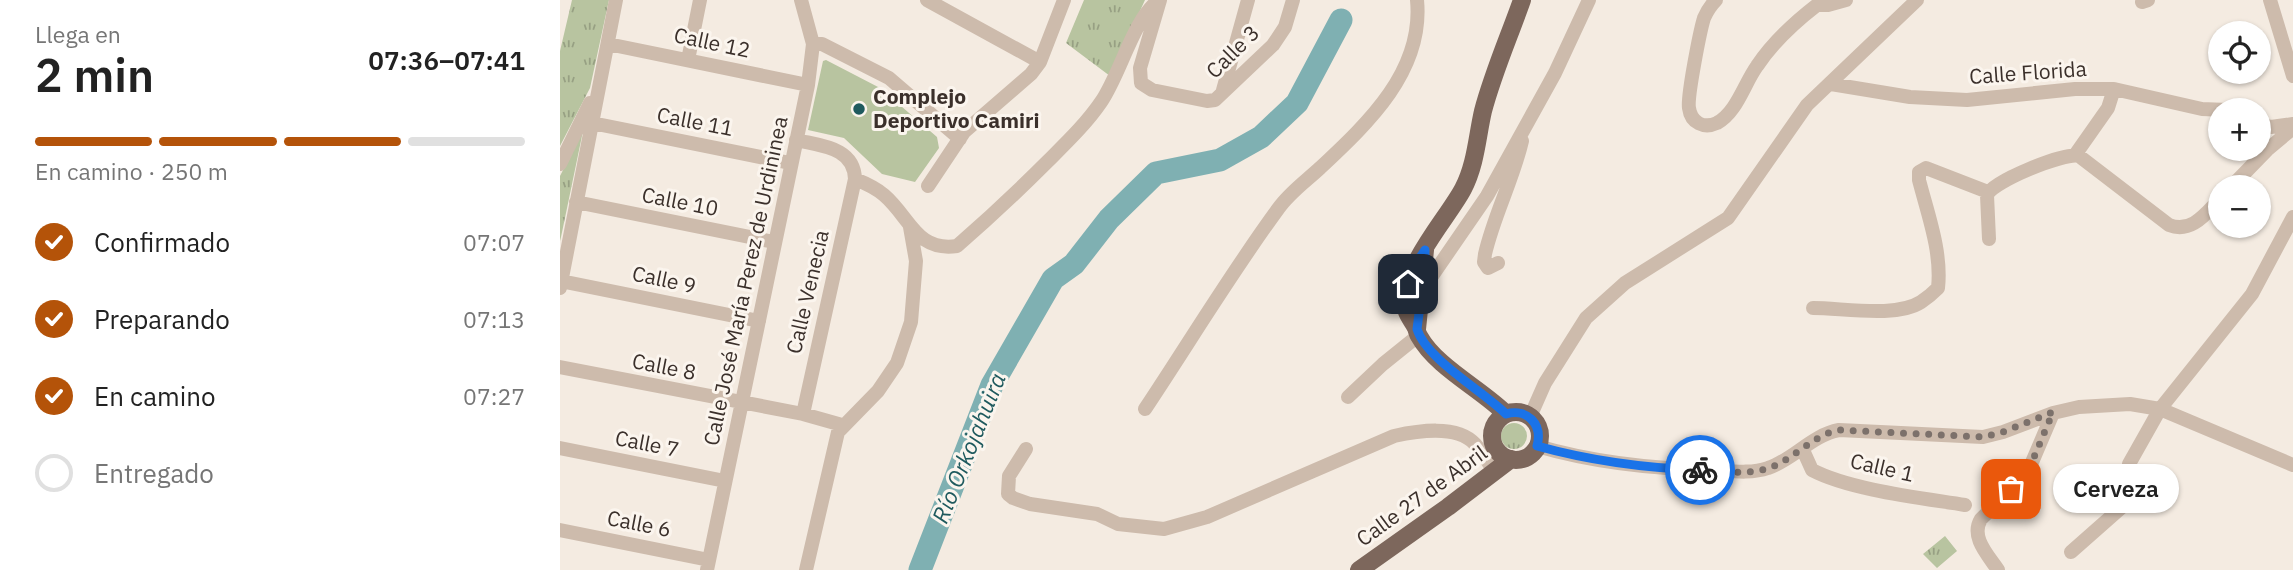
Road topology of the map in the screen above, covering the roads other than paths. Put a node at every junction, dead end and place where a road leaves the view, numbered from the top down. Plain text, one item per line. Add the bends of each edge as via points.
1 (616, 0) edge
2 (700, 0) edge
3 (800, 0) edge
4 (928, 0) edge
5 (1064, 0) edge
6 (1159, 0) edge
7 (1248, 0) edge
8 (1293, 0) edge
9 (1417, 0) edge
10 (1522, 0) edge
11 (1589, 0) edge
12 (1716, 0) edge
13 (1846, 0) edge
14 (1917, 0) edge
15 (2270, 0) edge
16 (1818, 2) edge
17 (608, 44) junction
18 (813, 44) junction
19 (688, 60) junction
20 (1040, 61) junction
21 (2293, 76) edge
22 (600, 83) junction
23 (1831, 84) junction
24 (808, 85) junction
25 (2115, 89) junction
26 (1223, 92) junction
27 (2208, 109) edge
28 (1527, 122) junction
29 (592, 123) junction
30 (2293, 126) edge
31 (2271, 127) edge
32 (960, 139) junction
33 (796, 141) junction
34 (2075, 155) junction
35 (790, 163) junction
36 (560, 164) edge
37 (2243, 175) edge
38 (855, 179) junction
39 (928, 186) dead end
40 (1988, 192) junction
41 (576, 202) junction
42 (2208, 210) edge
43 (2293, 217) edge
44 (911, 227) junction
45 (1989, 239) dead end
46 (774, 242) junction
47 (1498, 263) dead end
48 (561, 284) edge
49 (1415, 292) junction
50 (1813, 308) dead end
51 (758, 321) junction
52 (1418, 332) junction
53 (560, 367) edge
54 (1348, 397) dead end
55 (742, 404) junction
56 (1146, 409) dead end
57 (2160, 409) junction
58 (2053, 412) junction
59 (803, 414) junction
60 (1506, 414) junction
61 (1530, 417) junction
62 (842, 425) junction
63 (1537, 446) junction
64 (560, 448) edge
65 (1026, 449) dead end
66 (1803, 450) junction
67 (1511, 459) junction
68 (2293, 465) edge
69 (1494, 472) junction
70 (725, 481) junction
71 (1965, 505) dead end
72 (560, 530) edge
73 (2071, 552) dead end
74 (708, 565) edge
75 (806, 570) edge
76 (1359, 570) edge
77 (1998, 570) edge

1 - 17 street
2 - 19 street
3 - 18 street, Calle José María Perez de Urdininea
4 - 20 street
5 - 20 street
6 - 26 street, Calle 3 via 1140,68 1141,83 1152,90 1207,101
6 - 44 street via 1147,9 1100,103 1003,206 957,246 936,246
7 - 26 street
8 - 26 street, Calle 3 via 1285,27 1273,45
9 - 56 street via 1415,46 1389,95 1279,207
10 - 49 main road via 1483,112 1464,188 1425,250
11 - 28 street
12 - 16 street via 1704,17 1689,102 1692,118 1708,126 1733,108 1758,64
13 - 16 street via 1828,5
14 - 23 street
15 - 21 street
17 - 19 street, Calle 12
17 - 22 street
18 - 24 street, Calle José María Perez de Urdininea
18 - 32 street via 822,44 889,78
19 - 24 street, Calle 12
20 - 32 street
22 - 29 street
22 - 36 street
23 - 25 street, Calle Florida via 1910,97 1967,100
23 - 61 street via 1793,122 1728,218 1625,283 1586,318 1545,383
24 - 33 street, Calle José María Perez de Urdininea
25 - 27 street, Calle Florida
25 - 34 street via 2108,108
28 - 47 street via 1485,254 1488,268
28 - 49 street via 1487,196
29 - 35 street, Calle 11
29 - 41 street
30 - 31 street
30 - 37 street
32 - 39 street
33 - 35 street, Calle José María Perez de Urdininea
33 - 38 street via 845,154
34 - 40 street via 2021,173
34 - 42 street via 2169,225 2191,226
35 - 46 street, Calle José María Perez de Urdininea
38 - 44 street via 883,194
38 - 59 street, Calle Venecia
40 - 45 street
40 - 50 street via 1922,168 1919,180 1936,248 1938,288 1919,303 1896,309
41 - 46 street, Calle 10
41 - 48 street
43 - 57 street via 2252,294
44 - 62 street via 916,261 911,322 897,362 871,399
46 - 51 street, Calle José María Perez de Urdininea
48 - 51 street, Calle 9
49 - 52 main road
51 - 55 street, Calle José María Perez de Urdininea
52 - 54 street
52 - 60 main road via 1432,352
53 - 55 street, Calle 8
55 - 59 street, Calle 8
55 - 70 street, Calle José María Perez de Urdininea
57 - 58 street via 2108,404
57 - 68 street
57 - 73 street via 2129,464 2127,499
58 - 66 street via 1983,437 1839,430
58 - 77 street via 2027,474 1976,526 1978,540
59 - 62 street, Calle 8
60 - 61 main road
60 - 67 main road via 1495,424 1492,439 1498,452
61 - 63 main road via 1539,430
62 - 75 street
63 - 66 street via 1623,465 1747,471 1767,468
63 - 67 main road via 1527,457
64 - 70 street, Calle 7
65 - 69 street via 1009,476 1008,494 1013,498 1097,514 1118,524 1164,529 1207,517 1394,436 1418,430 1468,438
66 - 71 street, Calle 1 via 1812,470 1819,474
67 - 69 main road, Calle 27 de Abril
69 - 76 main road, Calle 27 de Abril
70 - 74 street, Calle José María Perez de Urdininea
72 - 74 street, Calle 6

